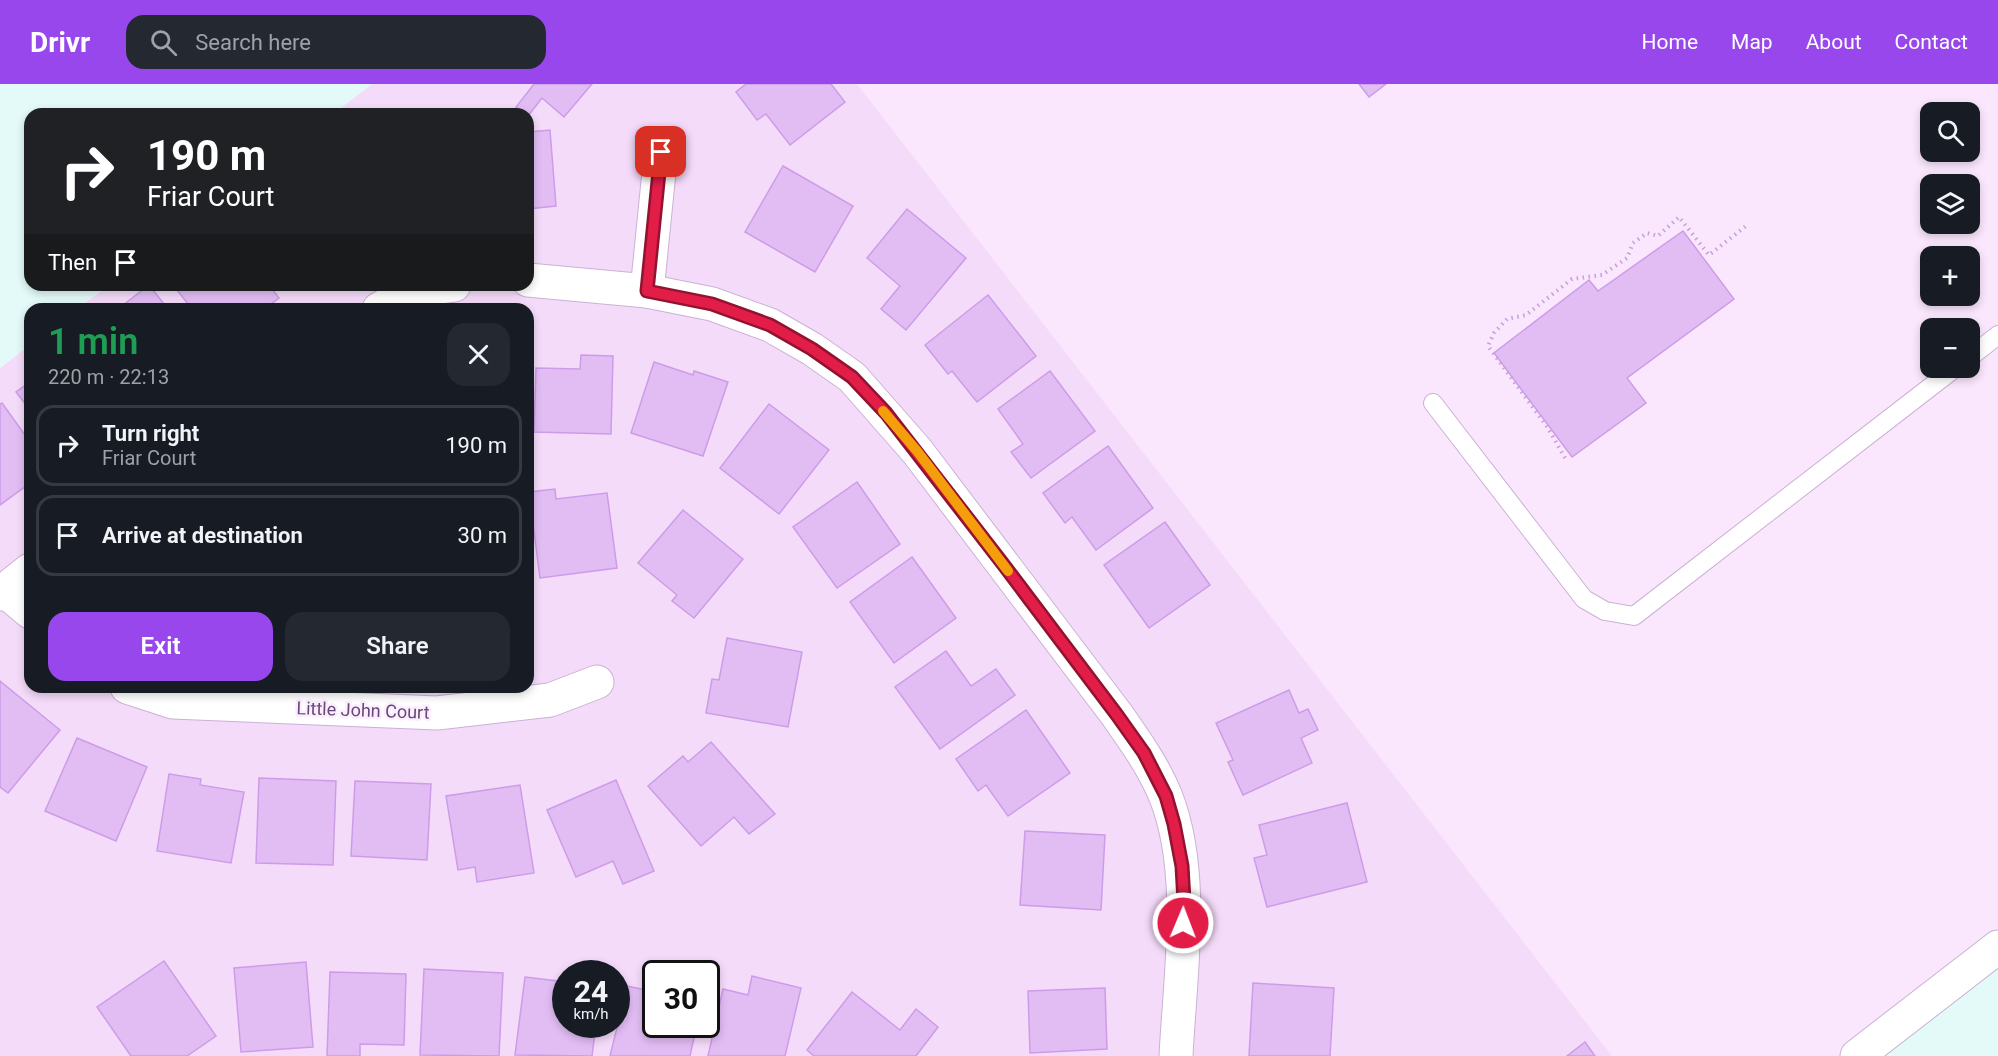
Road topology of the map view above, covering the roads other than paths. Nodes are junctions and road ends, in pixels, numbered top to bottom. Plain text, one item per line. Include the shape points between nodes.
1 (661, 152) dead end
2 (534, 281) edge
3 (422, 291) edge
4 (647, 291) junction
5 (390, 303) edge
6 (1998, 335) edge
7 (1980, 349) edge
8 (1942, 378) edge
9 (1433, 403) dead end
10 (24, 575) edge
11 (2, 592) edge
12 (24, 608) edge
13 (597, 682) dead end
14 (145, 693) edge
15 (1998, 947) edge
16 (1176, 1056) edge
17 (1857, 1056) edge

1 - 4 street
2 - 4 street
3 - 5 street
4 - 16 street via 712,304 770,325 852,377 917,451 1131,734 1166,796 1182,866 1184,901
6 - 7 lane
8 - 9 lane via 1634,616 1605,611 1584,599
10 - 11 street
11 - 12 street
13 - 14 street, Little John Court via 550,700 437,713 173,702
15 - 17 street

